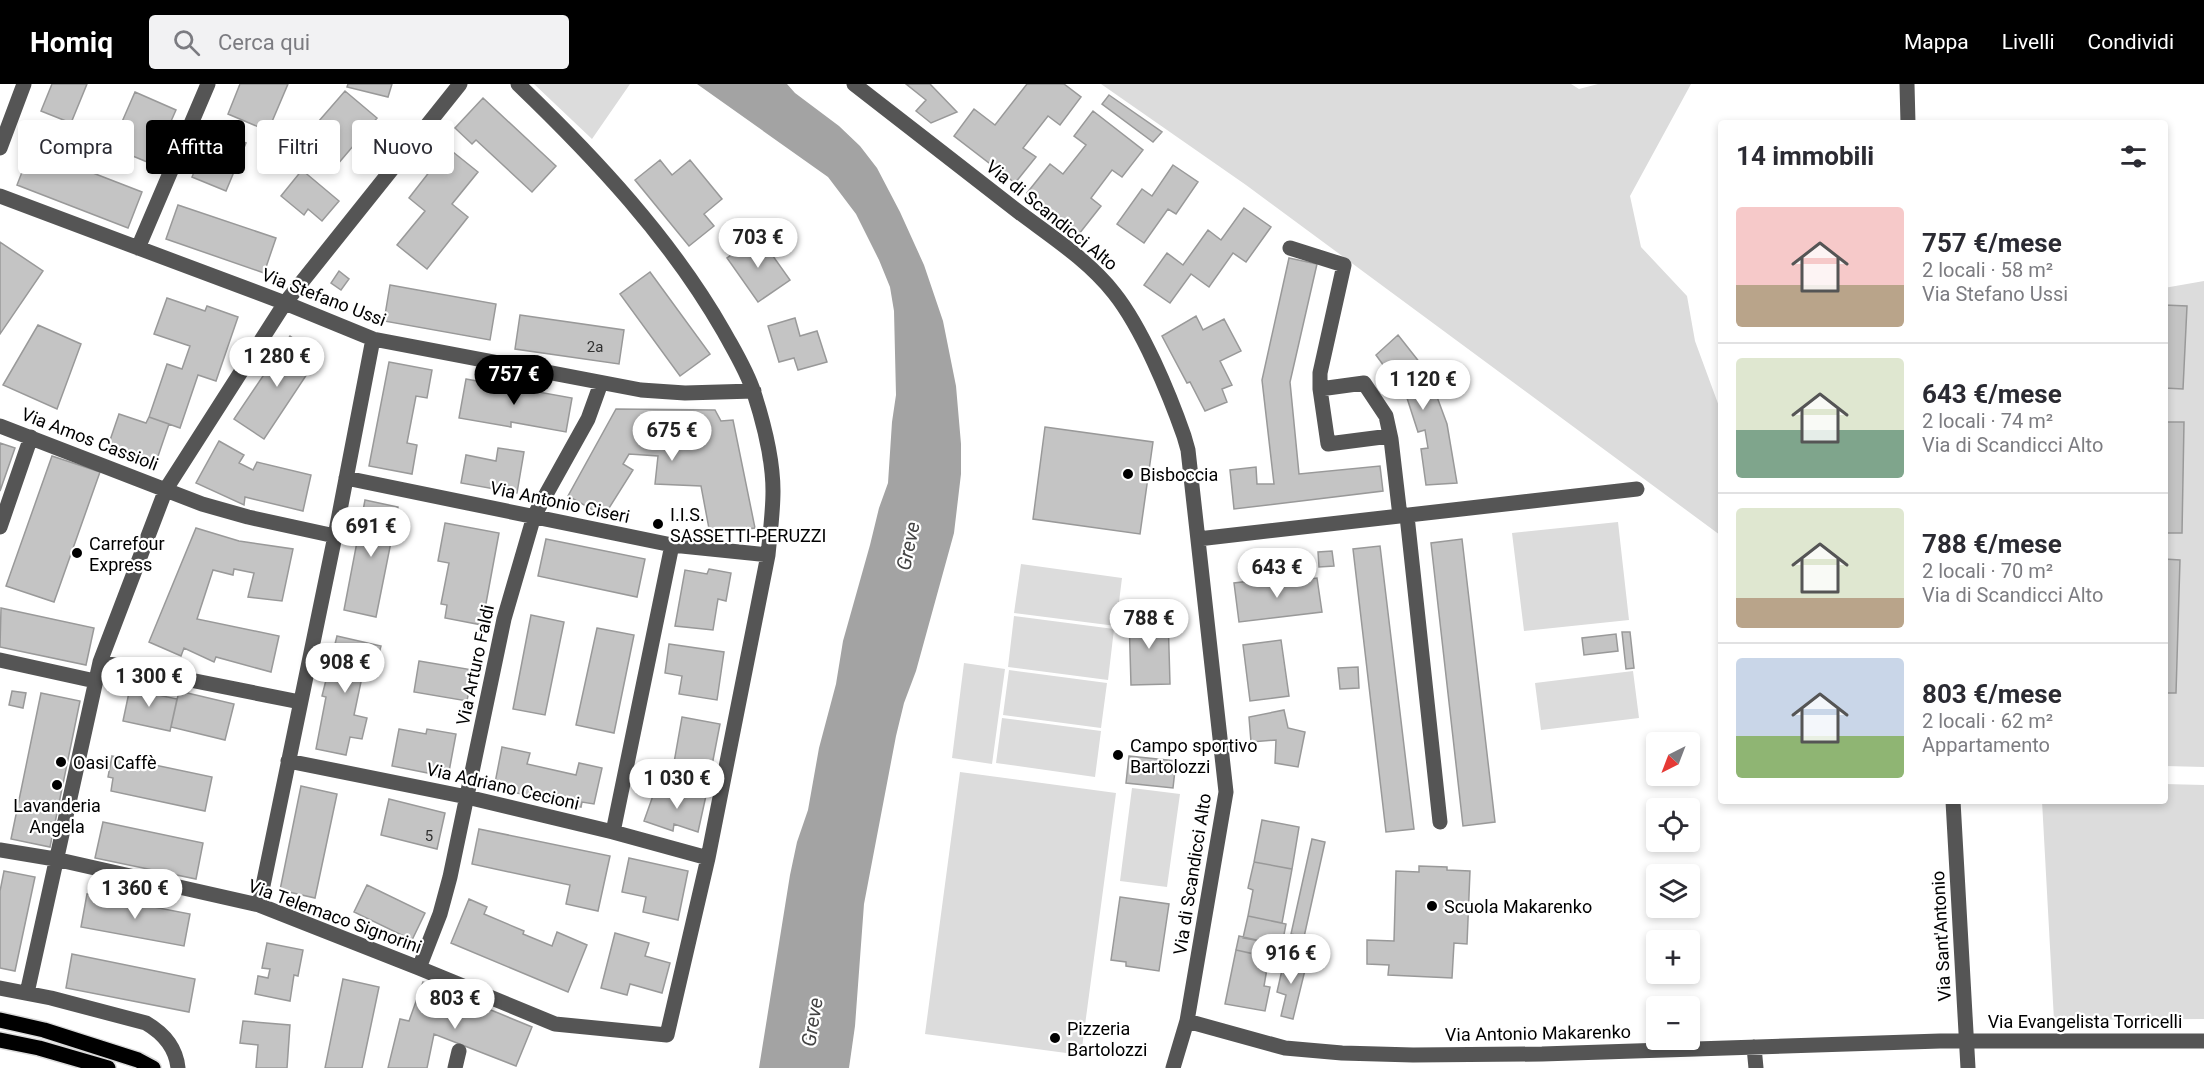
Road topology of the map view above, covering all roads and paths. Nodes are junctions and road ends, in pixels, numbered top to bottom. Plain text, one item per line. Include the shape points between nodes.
1 (24, 84) edge
2 (208, 84) edge
3 (460, 84) edge
4 (518, 84) edge
5 (854, 84) edge
6 (1907, 84) edge
7 (7, 107) edge
8 (1908, 120) edge
9 (0, 148) edge
10 (0, 196) edge
11 (138, 248) junction
12 (1290, 248) dead end
13 (285, 303) junction
14 (373, 339) junction
15 (601, 383) junction
16 (1320, 389) junction
17 (754, 392) junction
18 (0, 426) edge
19 (1390, 436) junction
20 (31, 437) junction
21 (346, 478) junction
22 (166, 489) junction
23 (1637, 489) dead end
24 (534, 516) junction
25 (1403, 516) junction
26 (0, 527) edge
27 (335, 536) junction
28 (1198, 539) junction
29 (672, 545) junction
30 (768, 555) junction
31 (0, 660) edge
32 (100, 662) junction
33 (95, 681) junction
34 (300, 702) junction
35 (288, 761) junction
36 (467, 797) junction
37 (1953, 804) edge
38 (1440, 822) dead end
39 (613, 832) junction
40 (0, 850) edge
41 (708, 858) junction
42 (55, 859) junction
43 (259, 905) junction
44 (419, 968) junction
45 (0, 988) edge
46 (27, 993) junction
47 (0, 1020) edge
48 (1187, 1021) junction
49 (0, 1040) edge
50 (1966, 1041) junction
51 (2204, 1041) edge
52 (1754, 1047) junction
53 (459, 1051) dead end
54 (1543, 1061) edge
55 (108, 1068) edge
56 (153, 1068) edge
57 (178, 1068) edge
58 (455, 1068) edge
59 (1173, 1068) edge
60 (1756, 1068) edge
61 (1968, 1068) edge

1 - 7 street
2 - 11 street
3 - 13 street
4 - 17 street via 657,234 707,303
5 - 28 street, Via di Scandicci Alto via 1053,238 1112,290 1143,343 1184,436
6 - 8 street
7 - 9 street
10 - 11 street, Via Stefano Ussi
11 - 13 street, Via Stefano Ussi
12 - 16 street via 1344,265 1320,373
13 - 14 street, Via Stefano Ussi
13 - 22 street
14 - 15 street, Via Stefano Ussi
14 - 21 street
15 - 17 street, Via Stefano Ussi via 685,393
15 - 24 street, Via Arturo Faldi via 588,419
16 - 19 street via 1364,383 1386,416
16 - 19 street via 1328,444
17 - 30 street via 773,490
18 - 20 street, Via Amos Cassioli
19 - 25 street
20 - 22 street, Via Amos Cassioli
20 - 26 street
21 - 24 street, Via Antonio Ciseri
21 - 27 street
22 - 27 street, Via Amos Cassioli via 248,518
22 - 32 street
23 - 25 street
24 - 29 street, Via Antonio Ciseri
24 - 36 street, Via Arturo Faldi via 504,619
25 - 28 street
25 - 38 street
27 - 34 street
28 - 48 street, Via di Scandicci Alto via 1226,792
29 - 30 street, Via Antonio Ciseri
29 - 39 street
30 - 41 street
31 - 33 street
32 - 33 street
32 - 34 street
33 - 42 street
34 - 35 street
35 - 36 street, Via Adriano Cecioni
35 - 43 street
36 - 39 street, Via Adriano Cecioni
36 - 44 street, Via Arturo Faldi via 440,914
37 - 50 street, Via Sant'Antonio
39 - 41 street, Via Adriano Cecioni
40 - 42 street, Via Telemaco Signorini
41 - 44 street, Via Telemaco Signorini via 667,1035 555,1024
42 - 43 street, Via Telemaco Signorini
42 - 46 street
43 - 44 street, Via Telemaco Signorini
45 - 46 street
46 - 57 street via 146,1023 170,1046
47 - 56 main road via 44,1030
48 - 54 street, Via Antonio Makarenko via 1274,1046 1312,1051
48 - 59 street, Via di Scandicci Alto
49 - 55 main road
50 - 51 street, Via Evangelista Torricelli
50 - 52 street, Via Antonio Makarenko
50 - 61 street, Via Sant'Antonio
52 - 54 street, Via Antonio Makarenko
52 - 60 street
53 - 58 street

